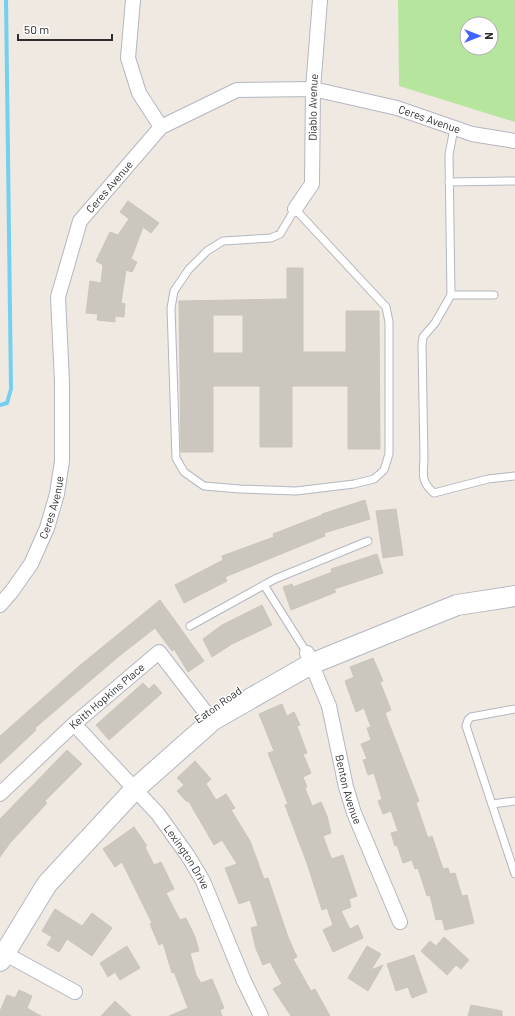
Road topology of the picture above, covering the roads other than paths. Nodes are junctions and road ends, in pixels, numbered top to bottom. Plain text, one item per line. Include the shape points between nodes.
1 (133, 0) edge
2 (320, 0) edge
3 (313, 89) junction
4 (161, 127) junction
5 (454, 128) junction
6 (515, 141) edge
7 (515, 181) edge
8 (449, 182) junction
9 (295, 209) junction
10 (451, 295) junction
11 (494, 295) dead end
12 (515, 476) edge
13 (368, 541) dead end
14 (515, 584) edge
15 (264, 585) junction
16 (515, 596) edge
17 (0, 605) edge
18 (190, 626) dead end
19 (309, 659) junction
20 (515, 709) edge
21 (206, 713) junction
22 (74, 724) junction
23 (130, 785) junction
24 (0, 794) edge
25 (515, 801) edge
26 (492, 804) junction
27 (515, 874) edge
28 (400, 922) dead end
29 (1, 951) edge
30 (75, 992) dead end
31 (261, 1016) edge

1 - 4 street via 128,58 139,93
2 - 3 street, Diablo Avenue
3 - 4 street, Ceres Avenue via 237,90
3 - 5 street, Ceres Avenue via 397,108
3 - 9 street, Diablo Avenue via 312,184
4 - 17 street, Ceres Avenue via 80,220 58,296 62,461 57,494 47,528 30,564
5 - 6 street, Ceres Avenue via 472,134
5 - 8 lane via 448,155
7 - 8 lane
8 - 10 lane
9 - 9 lane via 386,307 389,322 389,454 384,470 374,478 354,484 296,491 204,486 184,472 176,458 171,308 174,291 189,269 207,251 223,241 271,238 280,234
10 - 11 lane
10 - 12 lane via 435,323 423,337 422,344 423,474 426,486 434,493 488,479
13 - 15 lane
14 - 19 street, Eaton Road via 452,594
15 - 18 lane
15 - 19 lane
16 - 19 street via 457,605
19 - 21 street, Eaton Road via 235,692
19 - 23 street via 214,720
19 - 28 street, Benton Avenue via 329,706 354,813
20 - 26 lane via 471,717 466,726
21 - 22 street, Keith Hopkins Place via 159,652
21 - 23 street, Eaton Road via 152,757
22 - 23 street, Lexington Drive
22 - 24 street, Keith Hopkins Place
23 - 29 street, Eaton Road via 59,852 36,883
23 - 31 street, Lexington Drive via 173,833 203,881
25 - 26 lane
26 - 27 lane
29 - 30 street

